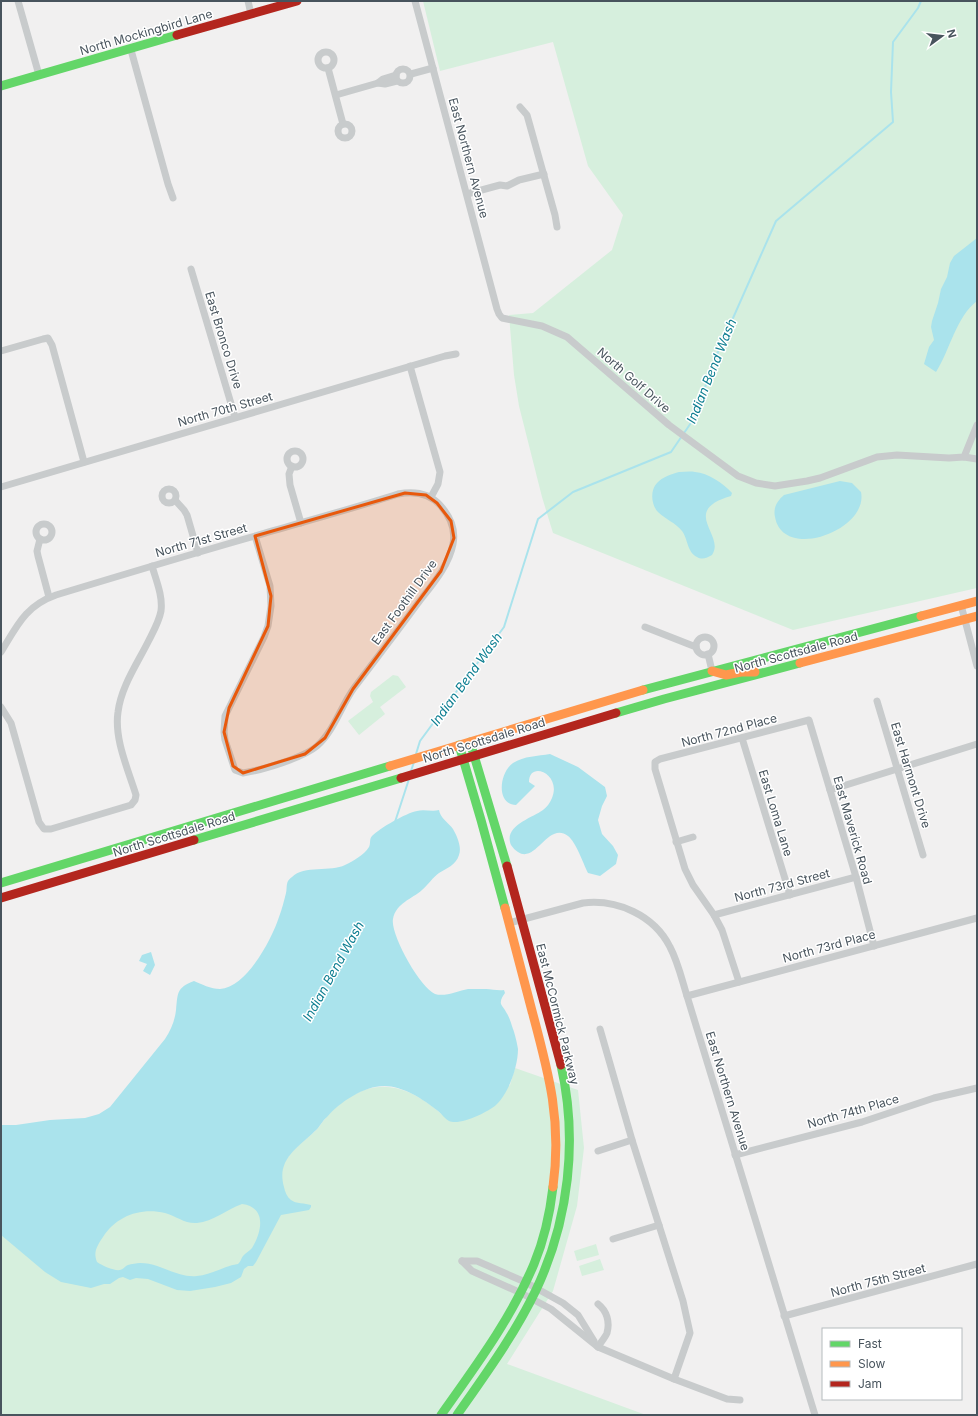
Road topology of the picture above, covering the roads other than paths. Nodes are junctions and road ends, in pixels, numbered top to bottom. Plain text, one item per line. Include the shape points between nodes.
1 (18, 1) edge
2 (248, 1) edge
3 (297, 1) edge
4 (415, 1) edge
5 (251, 14) junction
6 (131, 50) junction
7 (328, 68) dead end
8 (433, 68) junction
9 (410, 74) junction
10 (39, 75) junction
11 (396, 78) junction
12 (1, 86) edge
13 (336, 95) junction
14 (520, 107) dead end
15 (343, 124) dead end
16 (544, 174) junction
17 (467, 194) junction
18 (173, 198) dead end
19 (557, 226) dead end
20 (191, 269) dead end
21 (505, 318) joint
22 (1, 351) edge
23 (456, 354) dead end
24 (410, 366) junction
25 (235, 417) junction
26 (977, 425) edge
27 (964, 457) junction
28 (977, 459) edge
29 (84, 462) junction
30 (292, 466) dead end
31 (1, 487) edge
32 (431, 497) junction
33 (175, 500) dead end
34 (301, 523) junction
35 (255, 536) junction
36 (40, 539) dead end
37 (198, 553) junction
38 (152, 566) junction
39 (50, 597) junction
40 (977, 601) edge
41 (961, 606) junction
42 (977, 616) edge
43 (964, 620) junction
44 (645, 627) dead end
45 (696, 647) junction
46 (1, 652) edge
47 (708, 654) junction
48 (977, 666) edge
49 (712, 671) junction
50 (770, 671) junction
51 (664, 699) junction
52 (877, 701) dead end
53 (1, 707) edge
54 (809, 720) joint
55 (742, 738) junction
56 (470, 742) junction
57 (977, 744) edge
58 (457, 746) junction
59 (474, 756) junction
60 (463, 759) junction
61 (898, 769) junction
62 (830, 790) junction
63 (693, 837) dead end
64 (676, 842) junction
65 (923, 855) dead end
66 (856, 877) junction
67 (1, 883) edge
68 (790, 895) junction
69 (1, 898) edge
70 (714, 915) junction
71 (977, 918) edge
72 (522, 919) junction
73 (509, 923) junction
74 (874, 946) junction
75 (739, 982) junction
76 (687, 996) junction
77 (600, 1029) dead end
78 (977, 1088) edge
79 (557, 1140) junction
80 (632, 1140) junction
81 (569, 1142) junction
82 (598, 1150) dead end
83 (736, 1155) junction
84 (659, 1225) junction
85 (613, 1239) dead end
86 (977, 1264) edge
87 (525, 1282) junction
88 (537, 1288) junction
89 (521, 1293) junction
90 (532, 1299) junction
91 (598, 1304) dead end
92 (784, 1316) junction
93 (598, 1347) junction
94 (674, 1379) junction
95 (740, 1400) dead end
96 (441, 1415) edge
97 (457, 1415) edge
98 (815, 1415) edge

1 - 10 street
2 - 5 street
3 - 5 main road, North Mockingbird Lane
4 - 8 street, East Northern Avenue
5 - 6 main road, North Mockingbird Lane
6 - 10 main road, North Mockingbird Lane
6 - 18 street
7 - 13 street
8 - 9 street
8 - 17 street, East Northern Avenue
9 - 11 street via 407,83 402,83
9 - 11 street via 403,68 398,70
10 - 12 main road, North Mockingbird Lane
11 - 13 street via 384,84 378,83
13 - 15 street
14 - 16 street via 527,115
16 - 17 street via 505,181 500,186
16 - 19 street
17 - 21 street, East Northern Avenue via 497,309
20 - 25 street, East Bronco Drive
21 - 27 street, North Golf Drive via 542,326 567,337 669,425 738,476 756,483 775,486 807,481 877,457
22 - 29 street via 48,338
23 - 24 street, North 70th Street
24 - 25 street, North 70th Street
24 - 32 street via 439,463 438,484
25 - 29 street, North 70th Street
26 - 27 street
27 - 28 street, North Golf Drive
29 - 31 street, North 70th Street
30 - 34 street via 289,479
32 - 34 street, North 71st Street via 404,493
32 - 35 street, East Foothill Drive via 444,510 453,528 453,544 447,560 430,587 353,689 325,738 313,749 298,757 248,772 239,772 233,766 225,740 225,716 264,637 271,606 270,586
33 - 37 street via 184,510
34 - 35 street, North 71st Street
35 - 37 street, North 71st Street
36 - 39 street via 37,551
37 - 38 street, North 71st Street
38 - 39 street, North 71st Street
38 - 53 street via 161,610 154,630 125,687 117,721 136,794 131,805 44,829 11,723
39 - 46 street, North 71st Street via 25,614
40 - 41 main road, North Scottsdale Road
41 - 43 street
41 - 49 main road, North Scottsdale Road
42 - 43 main road, North Scottsdale Road
43 - 48 street
43 - 50 main road, North Scottsdale Road
44 - 45 street
45 - 47 street via 700,654
45 - 47 street via 700,639 710,640 713,647
47 - 49 street
49 - 50 main road via 726,675
49 - 51 main road via 704,681 671,691
49 - 56 main road, North Scottsdale Road
50 - 51 main road, North Scottsdale Road
51 - 59 main road, North Scottsdale Road
52 - 61 street, East Harmont Drive
54 - 55 street, North 72nd Place
54 - 62 street, East Maverick Road
55 - 64 street, North 72nd Place via 655,762
55 - 68 street, East Loma Lane
56 - 58 main road, North Scottsdale Road
56 - 59 main road, East McCormick Parkway
57 - 61 street
58 - 60 main road, East McCormick Parkway
58 - 67 main road, North Scottsdale Road
59 - 60 main road, North Scottsdale Road
59 - 72 main road, East McCormick Parkway
60 - 69 main road, North Scottsdale Road
60 - 73 main road, East McCormick Parkway
61 - 62 street
61 - 65 street, East Harmont Drive
62 - 66 street, East Maverick Road
63 - 64 street
64 - 70 street via 689,877
66 - 68 street, North 73rd Street
66 - 74 street, East Maverick Road
68 - 70 street, North 73rd Street
70 - 75 street via 722,930
71 - 74 street, North 73rd Place
72 - 73 street, East Northern Avenue
72 - 76 street, East Northern Avenue via 594,902 628,909 649,921 665,939 675,959
72 - 81 main road, East McCormick Parkway via 566,1088
73 - 79 main road, East McCormick Parkway via 553,1091
74 - 75 street, North 73rd Place
75 - 76 street, North 73rd Place
76 - 83 street, East Northern Avenue
77 - 80 street
78 - 83 street, North 74th Place
79 - 81 main road
79 - 87 main road, East McCormick Parkway via 550,1207 542,1240
80 - 82 street
80 - 84 street
81 - 88 main road, East McCormick Parkway via 563,1211 555,1243
83 - 92 street, East Northern Avenue
84 - 85 street
84 - 94 street via 684,1301 690,1333
86 - 92 street, North 75th Street
87 - 88 street
87 - 89 main road, East McCormick Parkway
87 - 89 street via 477,1261 462,1261 472,1271
88 - 90 main road, East McCormick Parkway
88 - 93 street via 578,1315
89 - 90 street
89 - 96 main road, East McCormick Parkway via 503,1325
90 - 93 street via 551,1309
90 - 97 main road, East McCormick Parkway via 517,1326
91 - 93 street via 605,1309 608,1321 606,1334
92 - 98 street, East Northern Avenue
93 - 94 street
94 - 95 street via 727,1399

